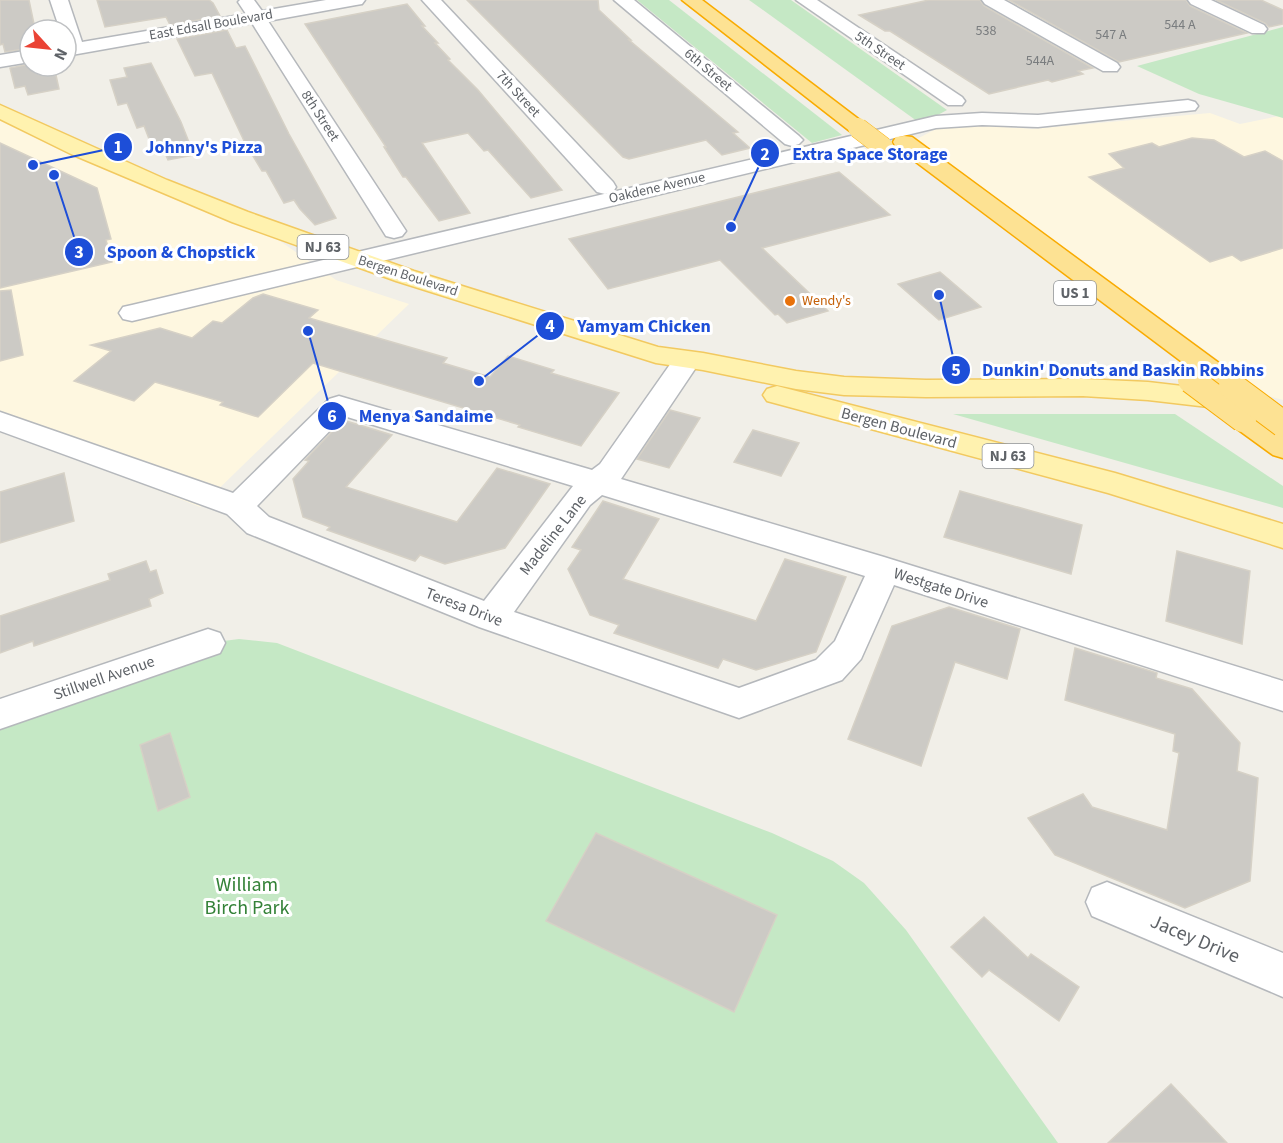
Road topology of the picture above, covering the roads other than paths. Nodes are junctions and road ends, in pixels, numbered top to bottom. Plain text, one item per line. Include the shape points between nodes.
1 (59, 0) edge
2 (356, 0) edge
3 (431, 0) edge
4 (623, 0) edge
5 (691, 0) edge
6 (714, 0) edge
7 (805, 0) edge
8 (991, 0) edge
9 (1197, 0) edge
10 (251, 9) edge
11 (63, 18) edge
12 (1258, 29) dead end
13 (78, 47) edge
14 (18, 58) edge
15 (0, 61) edge
16 (1110, 67) dead end
17 (955, 101) dead end
18 (1188, 106) dead end
19 (0, 111) edge
20 (889, 137) junction
21 (792, 140) dead end
22 (605, 187) dead end
23 (394, 231) dead end
24 (360, 260) junction
25 (132, 313) dead end
26 (668, 362) junction
27 (1283, 408) edge
28 (0, 421) edge
29 (1283, 424) edge
30 (1283, 448) edge
31 (598, 481) junction
32 (238, 506) junction
33 (1283, 536) edge
34 (884, 570) junction
35 (490, 618) junction
36 (208, 643) dead end
37 (1283, 696) edge
38 (0, 714) edge
39 (1107, 902) dead end
40 (1283, 975) edge

1 - 11 street
2 - 10 street, East Edsall Boulevard
3 - 22 street, 7th Street
4 - 21 street, 6th Street
5 - 20 highway, US 1, bridge via 858,128
6 - 20 highway, US 1
7 - 17 street, 5th Street
8 - 16 street
9 - 12 street
10 - 13 street, East Edsall Boulevard
10 - 23 street, 8th Street
14 - 15 street
18 - 24 street, Oakdene Avenue via 1038,121 936,122
19 - 24 main road, Bergen Boulevard / NJ 63 via 156,183
20 - 29 highway, US 1, bridge
20 - 30 highway, US 1, bridge via 1191,380
24 - 25 street, Oakdene Avenue
24 - 26 main road, Bergen Boulevard / NJ 63
26 - 27 main road, Bergen Boulevard / NJ 63 via 685,357 827,385 1098,388
26 - 31 street, Madeline Lane via 611,471
26 - 33 main road, Bergen Boulevard / NJ 63 via 1126,488
28 - 32 street, Teresa Drive
31 - 32 street, Westgate Drive via 339,405
31 - 34 street, Westgate Drive
31 - 35 street, Madeline Lane via 579,497
32 - 35 street, Teresa Drive via 258,525
34 - 35 street, Teresa Drive via 849,649 829,670 739,703
34 - 37 street, Westgate Drive
36 - 38 street, Stillwell Avenue
39 - 40 street, Jacey Drive

